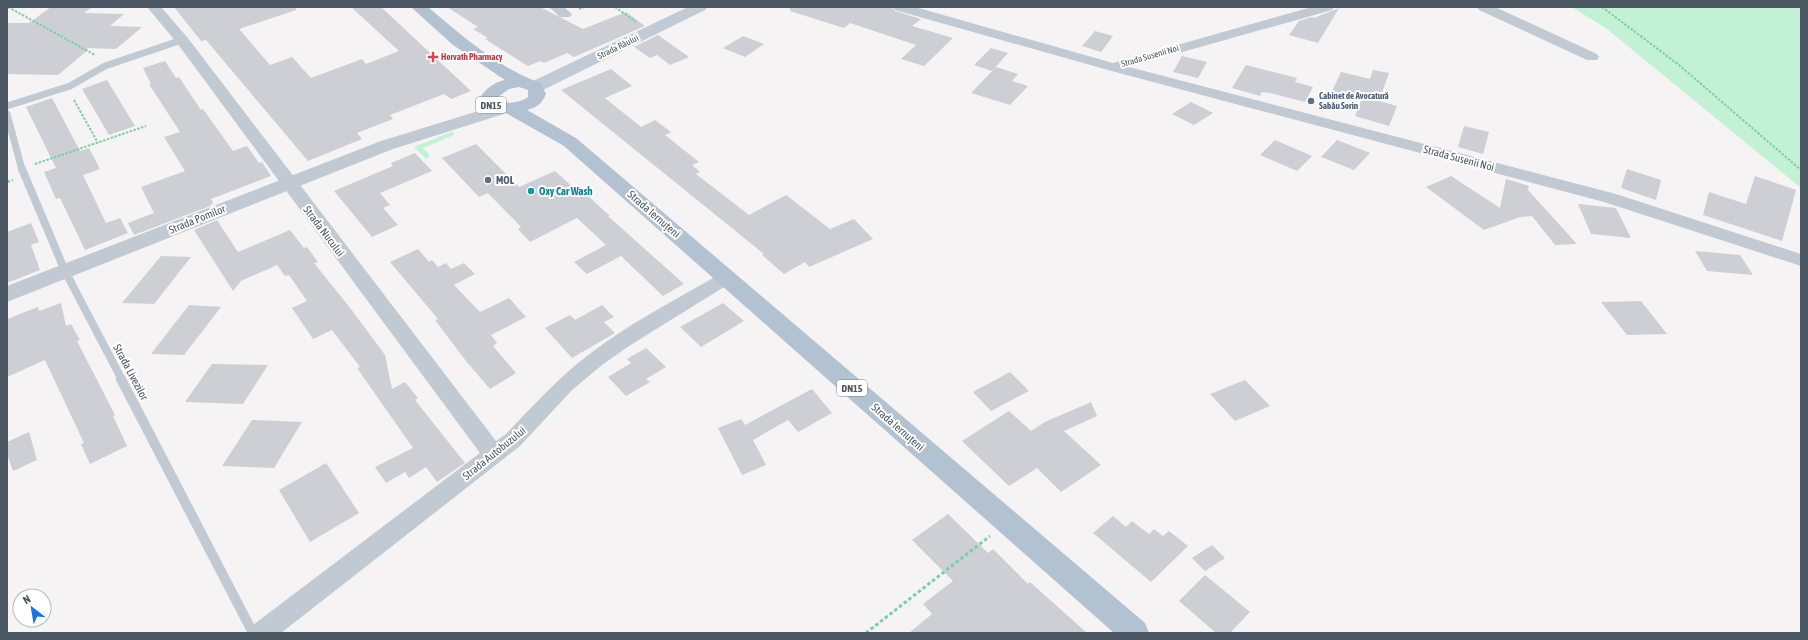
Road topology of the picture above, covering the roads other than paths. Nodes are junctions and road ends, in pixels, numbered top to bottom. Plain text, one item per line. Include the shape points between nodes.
1 (154, 7) edge
2 (419, 7) edge
3 (700, 7) edge
4 (900, 7) edge
5 (1327, 7) edge
6 (1484, 7) edge
7 (182, 40) junction
8 (459, 42) junction
9 (1592, 57) dead end
10 (1113, 67) junction
11 (531, 88) junction
12 (499, 102) junction
13 (7, 106) edge
14 (7, 114) edge
15 (570, 142) junction
16 (288, 183) junction
17 (1801, 260) edge
18 (65, 271) junction
19 (726, 278) junction
20 (7, 294) edge
21 (494, 455) junction
22 (253, 633) edge
23 (262, 633) edge
24 (1135, 633) edge

1 - 7 street, Strada Nucului
2 - 8 main road, Strada Iernuțeni / DN15
3 - 11 main road, Strada Râului
4 - 10 street, Strada Susenii Noi
5 - 10 street, Strada Susenii Noi
6 - 9 street
7 - 13 lane via 105,66 67,87
7 - 16 street, Strada Nucului
8 - 11 main road, Strada Iernuțeni / DN15
8 - 12 main road, Strada Iernuțeni / DN15
10 - 17 street, Strada Susenii Noi via 1610,198
11 - 12 main road, DN15 via 504,85
11 - 12 main road, DN15 via 528,104
11 - 15 main road, Strada Iernuțeni / DN15
12 - 15 main road, Strada Iernuțeni / DN15
12 - 16 street, Strada Pomilor
14 - 18 lane, Strada Livezilor via 24,168 24,176
15 - 19 main road, Strada Iernuțeni / DN15
16 - 18 street, Strada Pomilor
16 - 21 street, Strada Nucului
18 - 20 street, Strada Pomilor
18 - 22 lane, Strada Livezilor
19 - 21 street, Strada Autobuzului via 595,360 565,385 513,440
19 - 24 main road, Strada Iernuțeni / DN15
21 - 23 street, Strada Autobuzului

